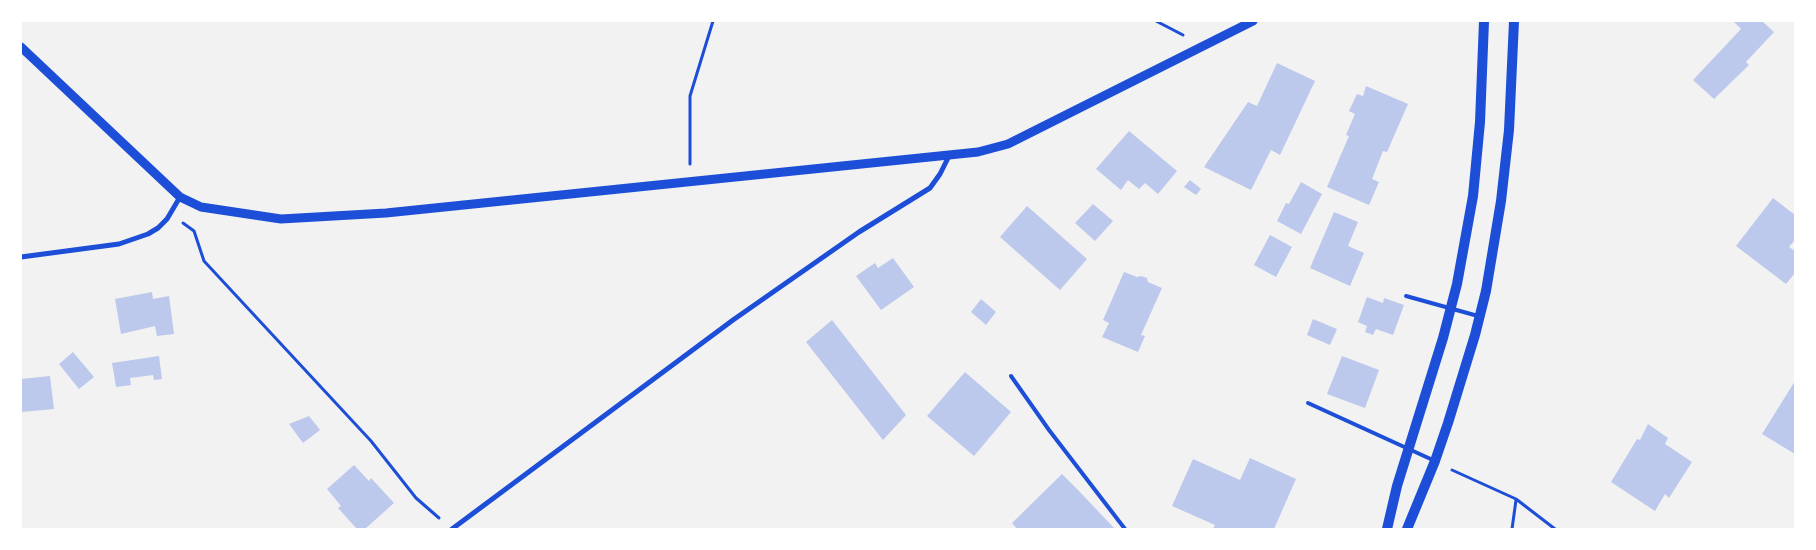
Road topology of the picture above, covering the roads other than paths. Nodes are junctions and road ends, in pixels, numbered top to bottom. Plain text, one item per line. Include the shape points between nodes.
1 (1253, 21) edge
2 (1484, 21) edge
3 (1514, 21) edge
4 (21, 47) edge
5 (949, 156) junction
6 (180, 197) junction
7 (21, 257) edge
8 (1406, 296) dead end
9 (1451, 308) junction
10 (1480, 317) junction
11 (1011, 376) dead end
12 (1308, 403) dead end
13 (1409, 450) junction
14 (1435, 461) junction
15 (452, 529) edge
16 (1125, 529) edge
17 (1387, 529) edge
18 (1407, 529) edge

1 - 5 street via 1008,144
2 - 9 main road via 1473,196
3 - 10 main road via 1509,130 1501,201
4 - 6 street
5 - 6 street via 386,213 281,219 201,207
5 - 15 street via 930,188 859,232 733,320
6 - 7 street via 158,228 148,234 119,244
8 - 9 lane
9 - 10 lane
9 - 13 main road
10 - 14 main road
11 - 16 lane
12 - 13 lane
13 - 14 lane
13 - 17 main road
14 - 18 main road

